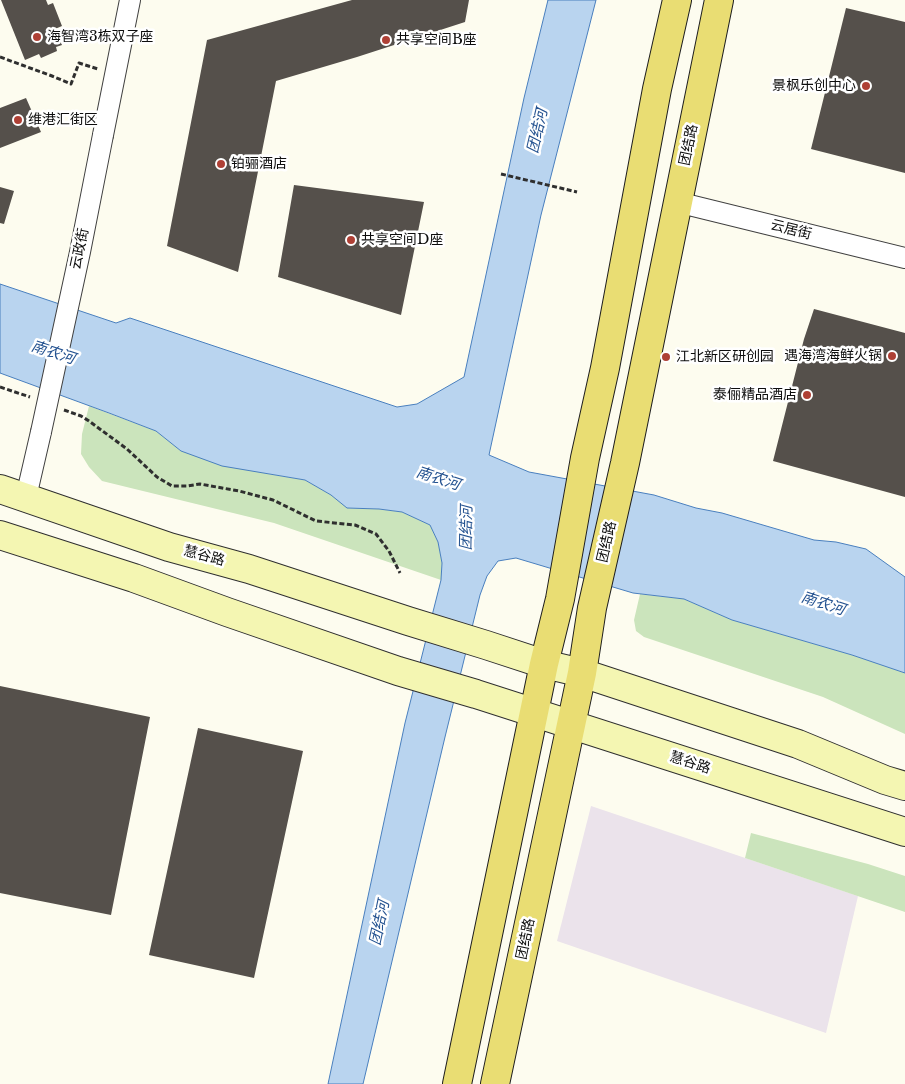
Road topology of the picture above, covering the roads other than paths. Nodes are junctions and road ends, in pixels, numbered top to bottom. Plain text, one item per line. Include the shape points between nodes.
1 (130, 0) edge
2 (677, 0) edge
3 (719, 0) edge
4 (677, 202) junction
5 (905, 258) edge
6 (0, 489) edge
7 (26, 497) junction
8 (0, 535) edge
9 (544, 664) junction
10 (582, 673) junction
11 (534, 713) junction
12 (571, 725) junction
13 (905, 786) edge
14 (905, 832) edge
15 (457, 1084) edge
16 (495, 1084) edge

1 - 7 street, 云政街, bridge via 80,252
2 - 9 main road via 657,89 560,599
3 - 4 main road, 团结路
4 - 5 street, 云居街
4 - 10 main road, 团结路 via 592,608
6 - 7 main road, 慧谷路
7 - 9 main road, 慧谷路 via 169,547 250,569
8 - 11 main road, 慧谷路
9 - 10 main road
9 - 11 main road
10 - 12 main road, 团结路
10 - 13 main road via 798,744
11 - 12 main road, 慧谷路
11 - 15 main road
12 - 14 main road, 慧谷路
12 - 16 main road, 团结路

